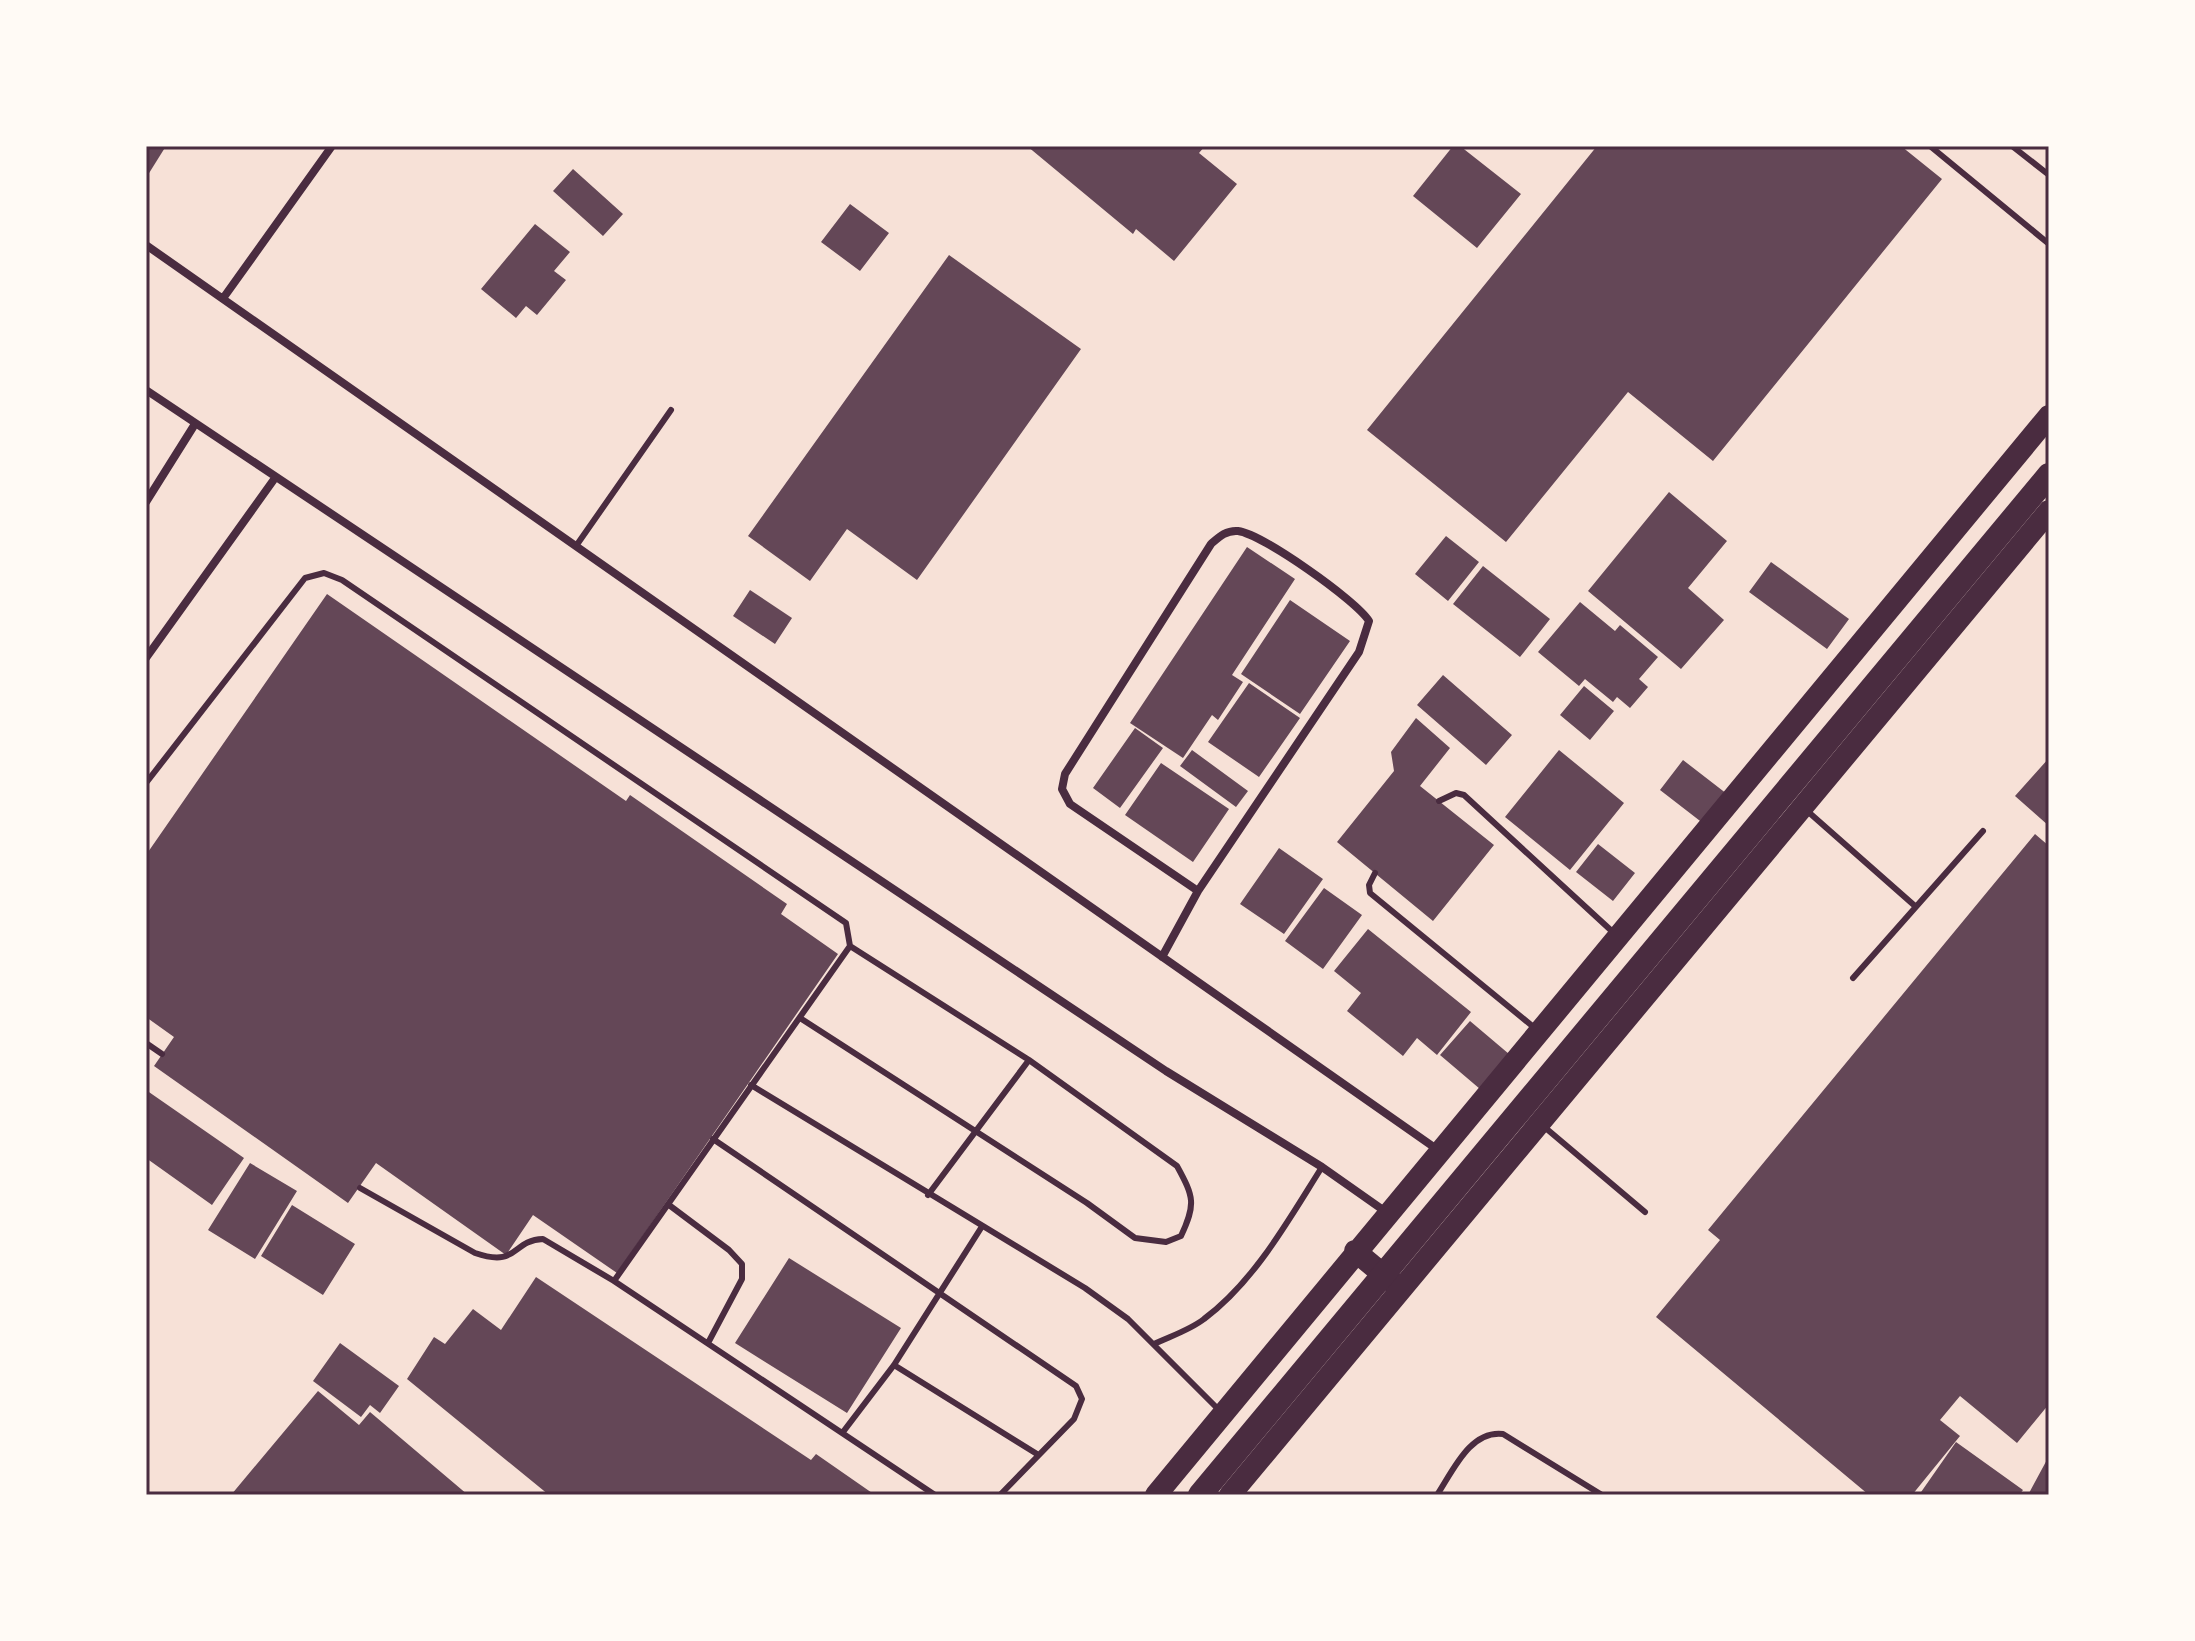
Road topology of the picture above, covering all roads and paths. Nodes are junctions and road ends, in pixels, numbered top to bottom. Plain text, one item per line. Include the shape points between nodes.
1 (332, 146) edge
2 (1930, 146) edge
3 (2012, 146) edge
4 (2049, 175) edge
5 (2049, 244) edge
6 (146, 245) edge
7 (224, 297) junction
8 (146, 390) edge
9 (671, 410) dead end
10 (2049, 416) edge
11 (195, 424) junction
12 (2049, 475) edge
13 (275, 478) junction
14 (146, 502) edge
15 (2049, 511) edge
16 (576, 546) junction
17 (146, 658) edge
18 (146, 783) edge
19 (1439, 801) dead end
20 (1802, 807) junction
21 (1983, 831) dead end
22 (1375, 873) dead end
23 (1198, 891) junction
24 (1915, 906) junction
25 (1616, 936) junction
26 (850, 946) junction
27 (1162, 957) junction
28 (1853, 978) dead end
29 (800, 1018) junction
30 (1539, 1031) junction
31 (146, 1043) edge
32 (162, 1054) dead end
33 (1029, 1060) junction
34 (751, 1085) junction
35 (1539, 1123) junction
36 (977, 1131) junction
37 (713, 1139) junction
38 (1439, 1151) junction
39 (1322, 1167) junction
40 (360, 1188) dead end
41 (928, 1195) junction
42 (669, 1205) junction
43 (1387, 1212) junction
44 (1645, 1212) dead end
45 (981, 1228) junction
46 (1355, 1251) junction
47 (614, 1281) junction
48 (1401, 1289) junction
49 (942, 1292) junction
50 (708, 1343) junction
51 (1154, 1344) junction
52 (894, 1365) junction
53 (1223, 1413) junction
54 (843, 1432) junction
55 (1037, 1454) junction
56 (935, 1495) edge
57 (1000, 1495) edge
58 (1156, 1495) edge
59 (1200, 1495) edge
60 (1230, 1495) edge
61 (1437, 1495) edge
62 (1602, 1495) edge

1 - 7 street
2 - 5 lane
3 - 4 lane
6 - 7 street
7 - 16 street
8 - 11 street
9 - 16 lane
10 - 25 highway
11 - 13 street
11 - 14 street
12 - 59 highway
13 - 17 street
13 - 39 street via 1166,1071
15 - 20 highway
16 - 27 street
18 - 26 lane via 305,578 324,573 342,580 837,914 846,923
19 - 25 lane via 1464,795
20 - 24 lane
20 - 35 highway
21 - 24 lane
22 - 30 lane via 1370,893
23 - 23 street via 1359,652 1369,621 1317,576 1252,535 1235,531 1211,544 1065,774 1062,789 1070,804
23 - 27 street
24 - 28 lane
25 - 30 highway
26 - 29 lane
26 - 33 lane
27 - 38 street
29 - 34 lane
29 - 36 lane
30 - 38 highway
31 - 32 lane
33 - 36 lane
33 - 36 lane via 1177,1166 1191,1190 1193,1211 1181,1236 1166,1242 1135,1238
34 - 37 lane
34 - 41 lane
35 - 44 lane
35 - 48 highway
36 - 41 lane
37 - 42 lane
37 - 49 lane
38 - 43 highway
39 - 43 street
39 - 51 lane via 1274,1241 1224,1303 1201,1322
40 - 47 lane via 475,1253 496,1260 532,1239 543,1239
41 - 45 lane
42 - 47 lane
42 - 50 lane via 742,1264 742,1279
43 - 46 highway
45 - 49 lane
45 - 51 lane via 1085,1288
46 - 48 highway
46 - 53 highway
47 - 50 lane
48 - 60 highway
49 - 52 lane
49 - 55 lane via 1076,1386 1082,1399 1074,1419
50 - 54 lane
51 - 53 lane
52 - 54 lane
52 - 55 lane
53 - 58 highway
54 - 56 lane
55 - 57 lane
61 - 62 lane via 1475,1441 1491,1433 1503,1434

